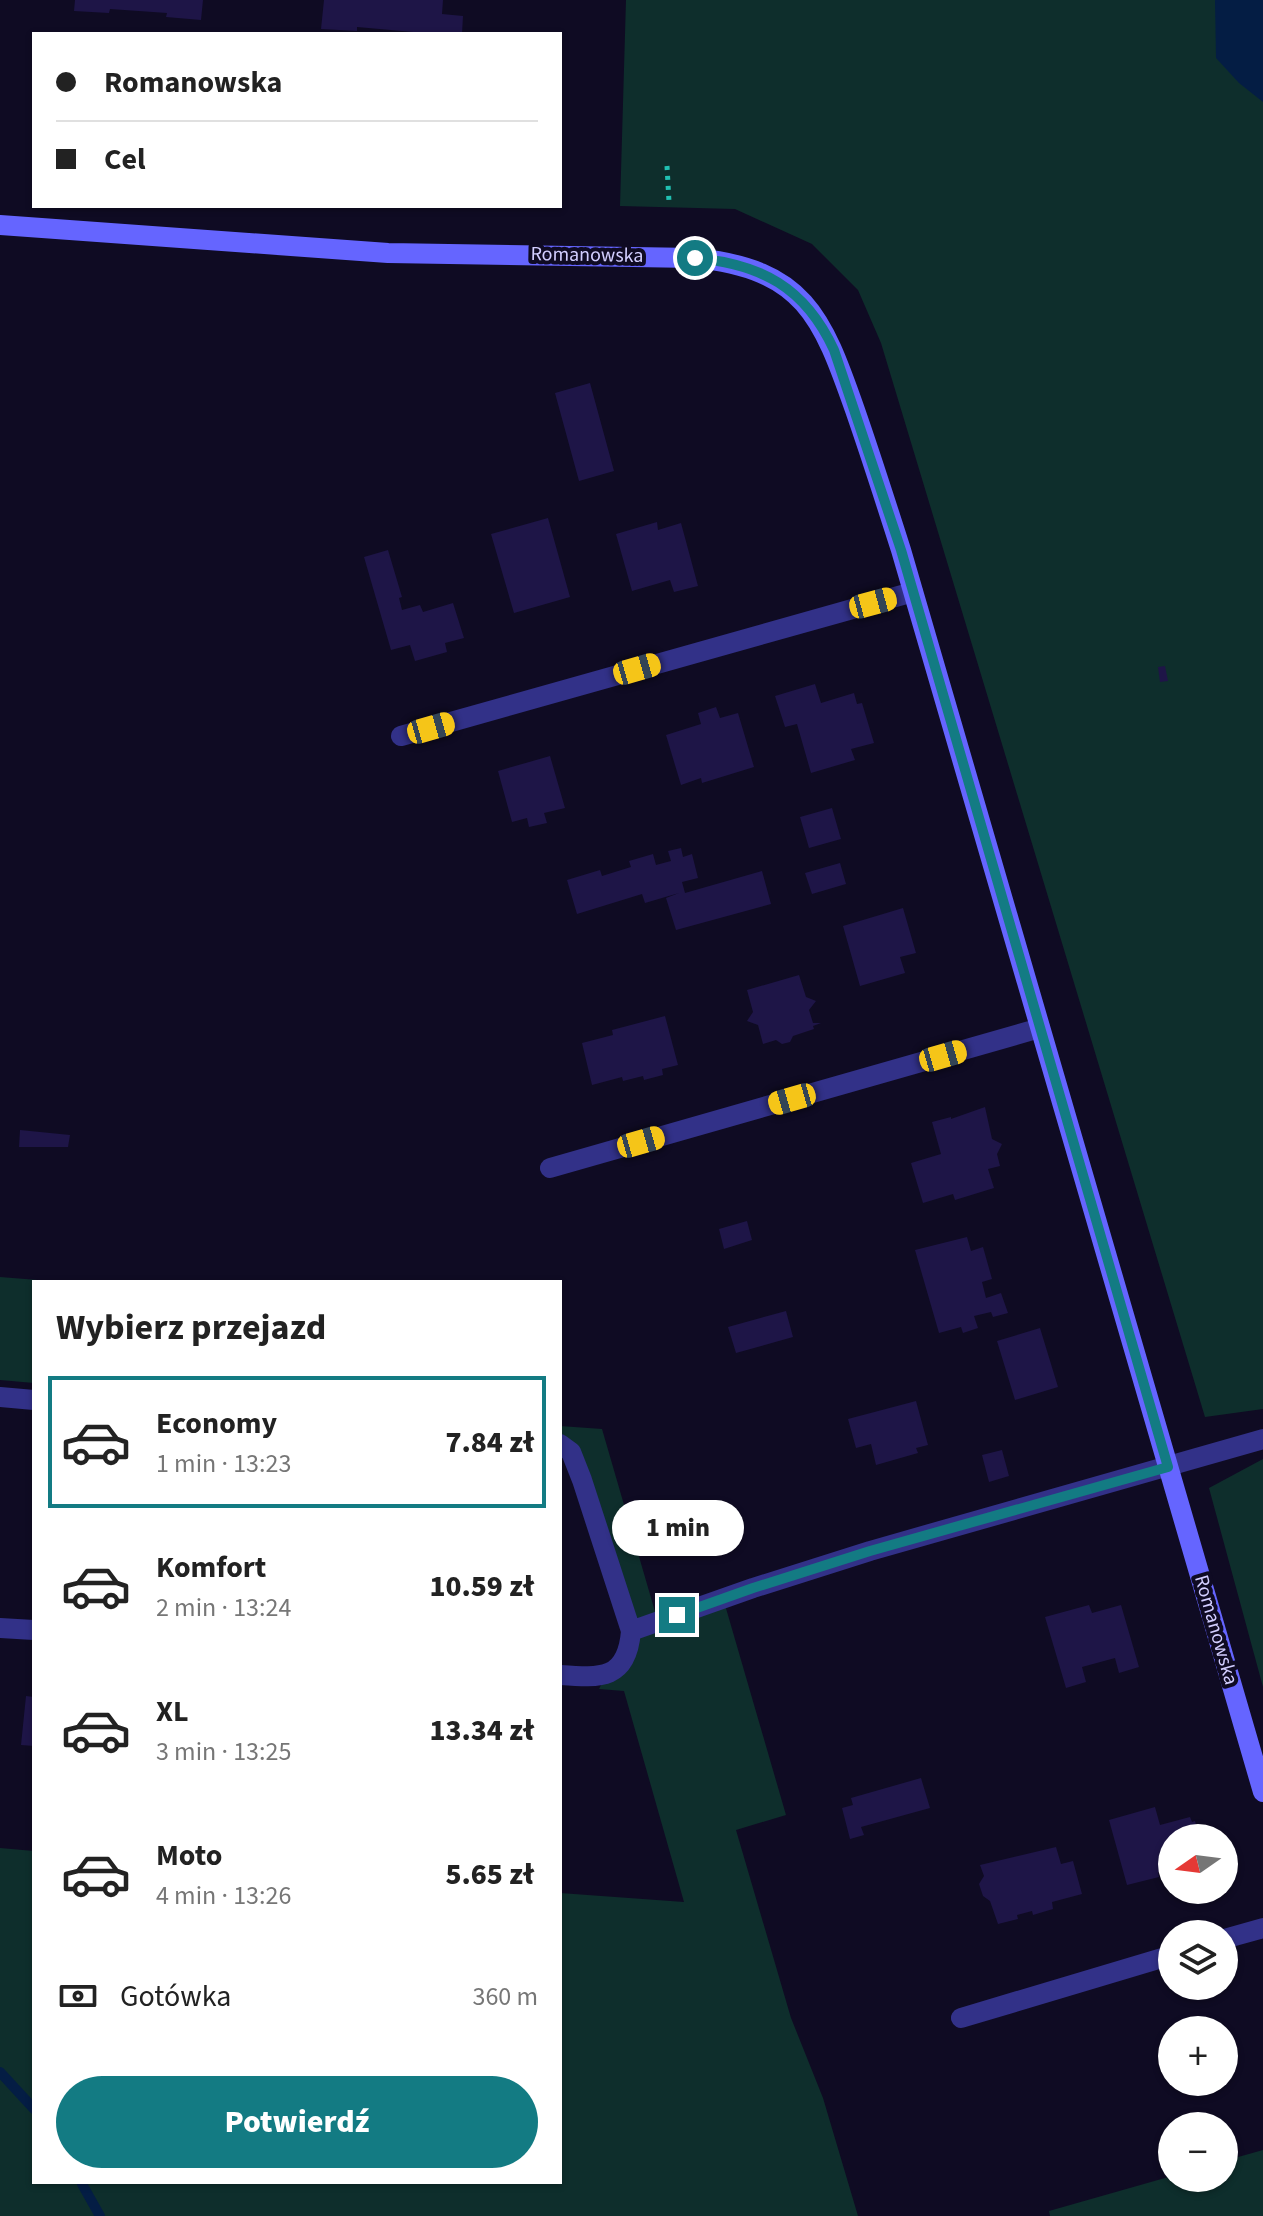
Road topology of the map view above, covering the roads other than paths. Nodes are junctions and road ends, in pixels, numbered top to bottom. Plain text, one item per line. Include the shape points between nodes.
1 (0, 225) edge
2 (913, 592) junction
3 (401, 736) dead end
4 (1040, 1028) junction
5 (550, 1168) dead end
6 (0, 1397) edge
7 (32, 1400) edge
8 (1263, 1439) edge
9 (566, 1448) edge
10 (1168, 1467) junction
11 (0, 1628) edge
12 (32, 1630) edge
13 (631, 1631) junction
14 (562, 1675) edge
15 (1263, 1792) edge
16 (1263, 1928) edge
17 (1238, 1935) edge
18 (1158, 1959) edge
19 (961, 2018) dead end

1 - 2 street, Romanowska via 375,252 695,258 752,269 796,296 829,341
2 - 3 street
2 - 4 street, Romanowska
4 - 5 street
4 - 10 street, Romanowska
6 - 7 street
8 - 10 street
9 - 13 street
10 - 13 street via 870,1551
10 - 15 street, Romanowska
11 - 12 street
13 - 14 street via 622,1664 605,1677
16 - 17 street
18 - 19 street

